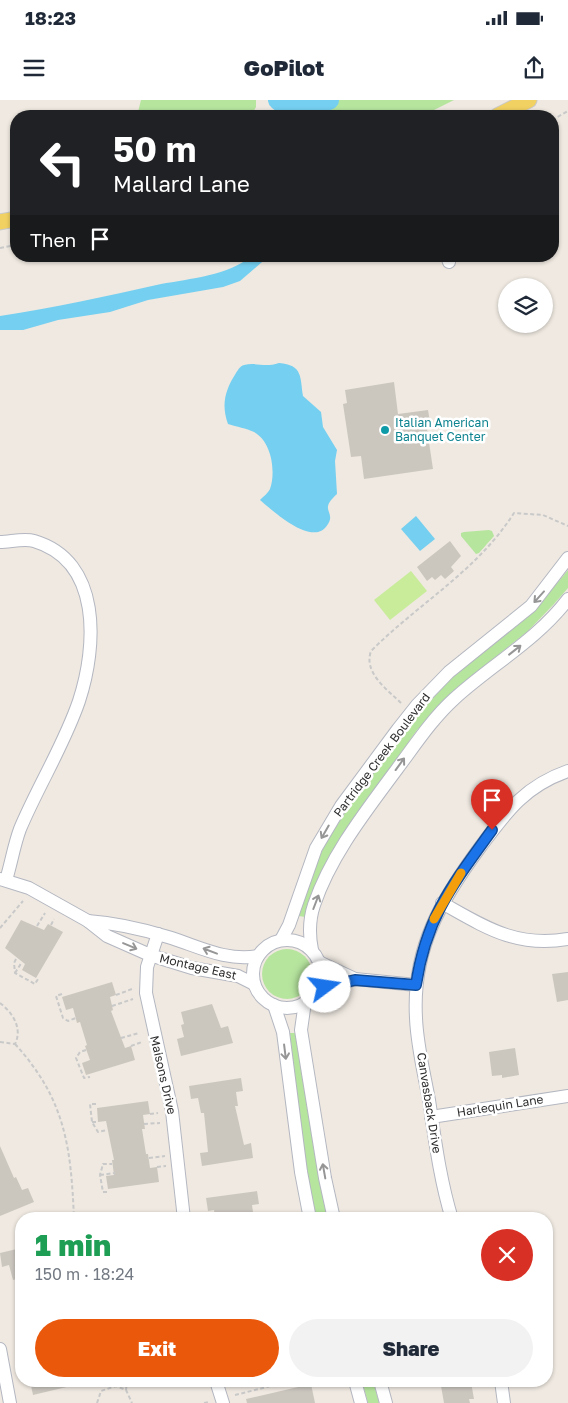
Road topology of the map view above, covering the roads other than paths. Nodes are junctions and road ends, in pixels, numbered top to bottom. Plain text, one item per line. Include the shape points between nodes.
1 (529, 100) edge
2 (509, 110) edge
3 (0, 542) edge
4 (568, 558) edge
5 (568, 599) edge
6 (568, 771) edge
7 (3, 880) edge
8 (442, 902) junction
9 (88, 921) junction
10 (158, 934) junction
11 (281, 940) junction
12 (568, 940) edge
13 (312, 950) junction
14 (150, 955) junction
15 (258, 956) junction
16 (319, 962) junction
17 (355, 980) junction
18 (254, 984) junction
19 (416, 985) junction
20 (316, 991) junction
21 (306, 1002) junction
22 (274, 1005) junction
23 (568, 1096) edge
24 (432, 1117) junction
25 (183, 1212) edge
26 (309, 1212) edge
27 (332, 1212) edge
28 (450, 1212) edge
29 (0, 1349) edge
30 (218, 1387) edge
31 (357, 1387) edge
32 (382, 1387) edge
33 (502, 1387) edge
34 (10, 1403) edge
35 (223, 1403) edge
36 (361, 1403) edge
37 (386, 1403) edge
38 (504, 1403) edge

1 - 2 main road
3 - 7 street via 32,540 60,552 75,568 85,589 90,614 87,671 78,702 20,831
4 -> 11 street, Partridge Creek Boulevard via 531,606 449,672 398,728 320,841
13 -> 5 street, Partridge Creek Boulevard via 309,931 313,906 343,846 370,805 423,734 454,699 540,630
6 - 8 street, Canvasback Drive via 542,782 515,802
7 - 9 street, Montage East via 28,888
8 - 12 street via 483,926 512,938 540,942
8 - 19 street, Canvasback Drive via 424,947
9 - 10 street, Montage East
9 -> 14 street, Montage East via 106,936
10 - 14 street, Maisons Drive
15 -> 10 street, Montage East via 226,957
11 - 13 street via 294,940
11 - 15 street via 268,945
13 - 16 street
14 - 18 street, Montage East via 192,968 238,976
14 - 25 street, Maisons Drive via 147,1000 172,1111
15 - 18 street via 253,970
16 - 17 street
16 - 20 street via 321,976
17 - 19 street
17 - 20 street
18 - 22 street via 262,997
19 - 24 street, Canvasback Drive via 416,1020
20 - 21 street
21 - 22 street via 290,1008
27 -> 21 street via 301,1030
22 -> 26 street via 283,1032 300,1172
23 - 24 street, Harlequin Lane
24 - 28 street, Canvasback Drive via 442,1184
29 - 34 street
30 - 35 street
31 - 36 street
32 - 37 street
33 - 38 street

